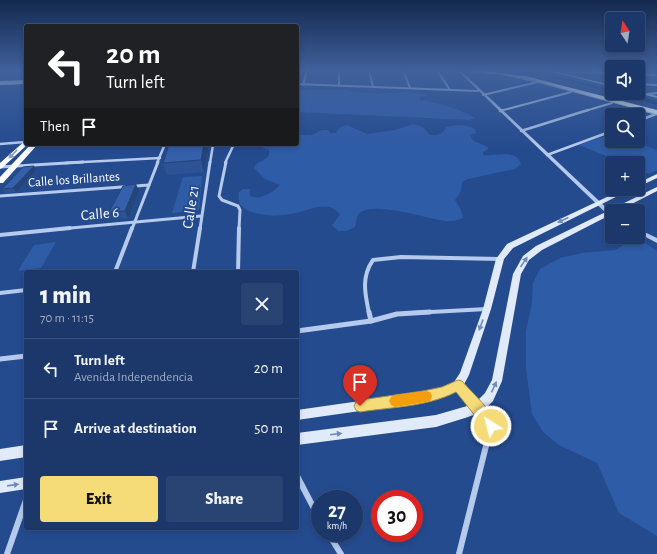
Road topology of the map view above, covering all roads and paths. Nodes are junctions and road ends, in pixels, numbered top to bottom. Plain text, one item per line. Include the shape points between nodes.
1 (484, 96) edge
2 (556, 96) edge
3 (592, 96) edge
4 (594, 96) edge
5 (615, 102) junction
6 (500, 111) junction
7 (657, 113) edge
8 (645, 118) edge
9 (521, 131) junction
10 (605, 134) edge
11 (24, 142) edge
12 (0, 144) edge
13 (24, 144) edge
14 (33, 146) edge
15 (164, 146) edge
16 (213, 146) edge
17 (233, 146) edge
18 (547, 155) junction
19 (160, 158) junction
20 (15, 166) junction
21 (0, 167) edge
22 (657, 176) edge
23 (0, 181) edge
24 (645, 182) edge
25 (149, 185) junction
26 (657, 189) edge
27 (0, 196) edge
28 (614, 196) edge
29 (599, 203) junction
30 (628, 204) edge
31 (605, 208) edge
32 (201, 216) junction
33 (605, 216) edge
34 (135, 222) junction
35 (0, 235) edge
36 (645, 235) edge
37 (657, 241) edge
38 (500, 259) junction
39 (116, 270) edge
40 (193, 270) edge
41 (238, 270) edge
42 (24, 290) edge
43 (0, 293) edge
44 (487, 310) junction
45 (371, 321) junction
46 (299, 331) edge
47 (24, 356) edge
48 (0, 359) edge
49 (458, 385) junction
50 (478, 408) junction
51 (299, 415) edge
52 (299, 440) edge
53 (24, 451) edge
54 (0, 455) edge
55 (299, 480) edge
56 (24, 483) edge
57 (0, 487) edge
58 (311, 503) edge
59 (24, 506) edge
60 (334, 542) edge
61 (7, 554) edge
62 (341, 554) edge
63 (459, 554) edge

1 - 6 street
2 - 6 street
3 - 5 highway
4 - 7 highway
5 - 7 highway
5 - 9 street
6 - 9 street
7 - 8 street
9 - 18 street
10 - 18 street
11 - 12 street
13 -> 21 main road
14 - 20 main road
15 - 19 street
16 - 32 street, Calle 21
17 - 41 street via 224,166 219,196 222,200 238,206 240,210
18 - 29 street
19 - 20 street
19 - 25 street
20 - 21 street
20 - 23 main road
22 - 24 main road
25 - 27 street, Calle los Brillantes
25 - 34 street
26 - 30 main road
28 - 29 main road
29 - 31 street
29 -> 38 main road via 510,246
32 - 34 street, Calle 6
32 - 40 street, Calle 21
50 -> 33 main road via 489,397 497,381 517,274 526,258 539,248
34 - 35 street, Calle 6
34 - 39 street
36 - 37 street
38 - 44 main road
38 - 45 street via 401,256 373,260 367,266 364,286
42 - 43 street
44 - 45 street via 397,314
44 -> 49 main road
45 - 46 street
47 - 48 street
49 - 50 street
49 - 51 main road via 444,392 423,397
52 -> 50 main road via 436,421
50 - 63 street via 491,426
53 - 54 main road
55 - 58 street
57 -> 56 main road
59 - 61 street
60 - 62 street

